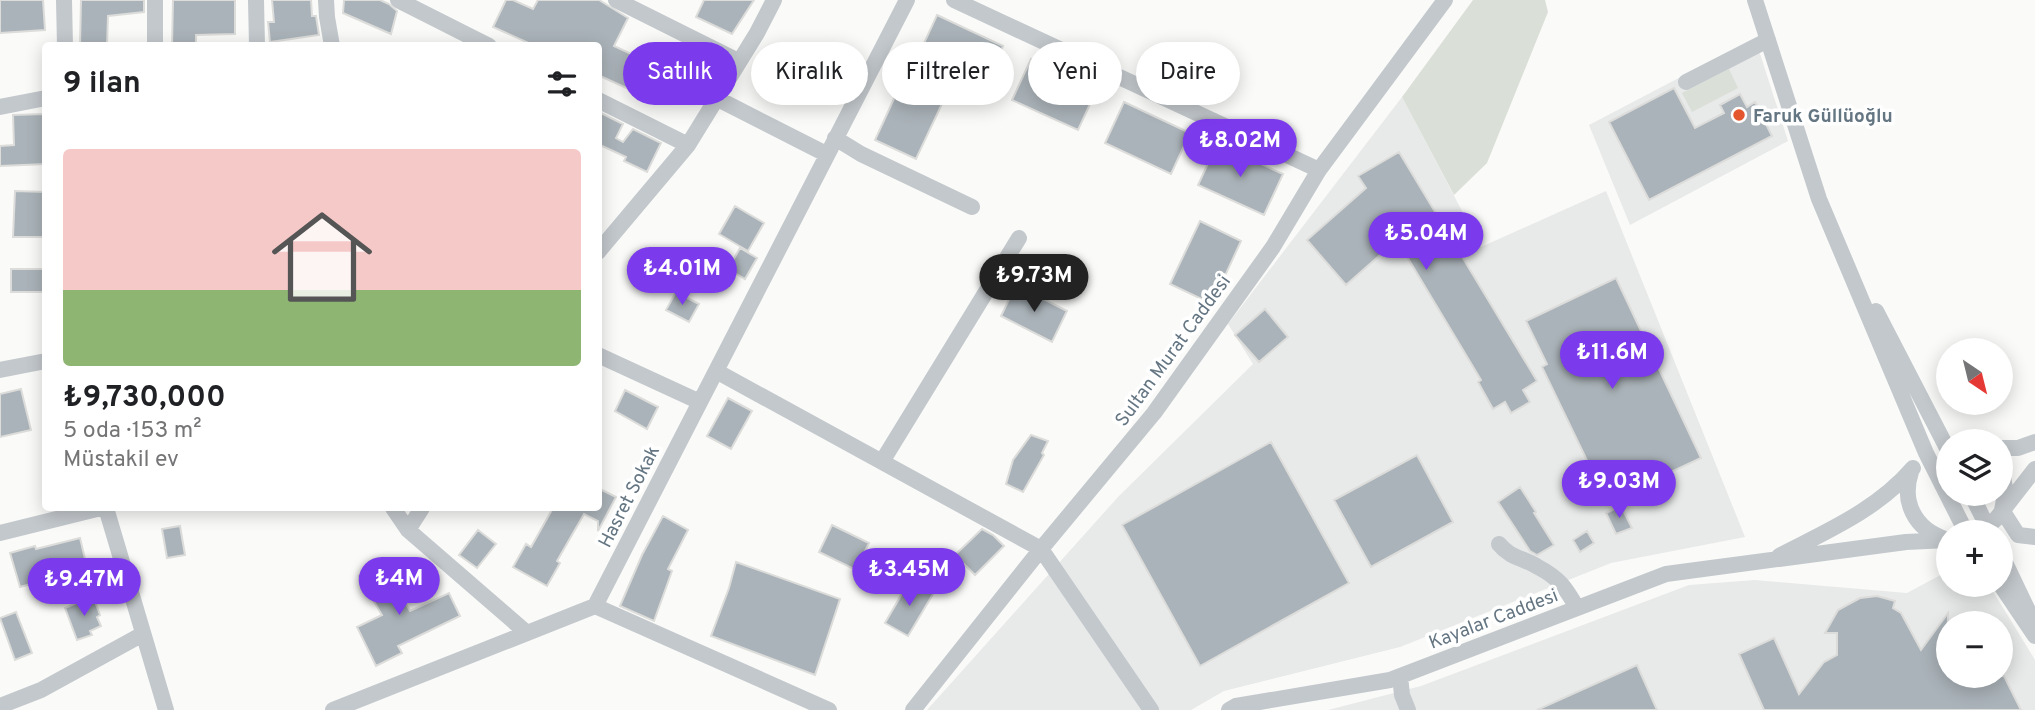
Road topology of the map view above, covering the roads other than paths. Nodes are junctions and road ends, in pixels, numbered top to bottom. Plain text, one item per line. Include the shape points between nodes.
1 (64, 0) edge
2 (155, 0) edge
3 (257, 0) edge
4 (326, 0) edge
5 (616, 0) edge
6 (774, 0) edge
7 (907, 0) edge
8 (954, 0) edge
9 (1445, 0) edge
10 (1755, 0) edge
11 (404, 1) edge
12 (1768, 40) junction
13 (65, 42) edge
14 (156, 42) edge
15 (257, 42) edge
16 (331, 42) edge
17 (481, 42) edge
18 (738, 61) junction
19 (1686, 82) dead end
20 (42, 98) edge
21 (602, 102) edge
22 (0, 107) edge
23 (835, 138) junction
24 (688, 145) junction
25 (826, 154) junction
26 (1319, 170) junction
27 (1819, 199) junction
28 (972, 207) dead end
29 (1019, 238) dead end
30 (602, 246) edge
31 (602, 357) edge
32 (42, 362) edge
33 (0, 370) edge
34 (716, 371) junction
35 (700, 402) junction
36 (1938, 429) edge
37 (2035, 442) edge
38 (1936, 447) edge
39 (2013, 448) edge
40 (1926, 453) junction
41 (883, 460) junction
42 (1913, 468) junction
43 (2035, 469) edge
44 (2002, 506) edge
45 (2001, 510) junction
46 (91, 511) edge
47 (104, 511) edge
48 (395, 511) edge
49 (420, 511) edge
50 (1960, 520) edge
51 (1994, 520) edge
52 (408, 530) junction
53 (0, 533) edge
54 (1936, 536) edge
55 (2035, 537) edge
56 (1936, 541) edge
57 (1499, 544) dead end
58 (1041, 548) junction
59 (1770, 561) junction
60 (2013, 579) edge
61 (2009, 597) edge
62 (595, 606) junction
63 (1577, 608) junction
64 (2035, 625) edge
65 (143, 634) junction
66 (527, 634) junction
67 (2035, 636) edge
68 (1400, 676) junction
69 (0, 706) edge
70 (166, 710) edge
71 (333, 710) edge
72 (829, 710) edge
73 (912, 710) edge
74 (1152, 710) edge
75 (1229, 710) edge
76 (1408, 710) edge

1 - 13 street
2 - 14 street
3 - 15 street
4 - 16 street
5 - 18 street
6 - 18 street
7 - 23 street, Hasret Sokak
8 - 26 street
9 - 26 street, Sultan Murat Caddesi
10 - 12 street
11 - 17 street
12 - 19 street
12 - 27 street
18 - 24 street
18 - 25 street via 716,97
20 - 22 street
21 - 24 street
23 - 25 street, Hasret Sokak
23 - 28 street
24 - 30 street
25 - 34 street, Hasret Sokak
26 - 58 street, Sultan Murat Caddesi via 1273,247 1154,413
27 - 36 street
27 - 40 street
29 - 41 street
31 - 35 street
32 - 33 street
34 - 35 street, Hasret Sokak
34 - 41 street
35 - 62 street, Hasret Sokak
37 - 39 street
38 - 40 street
40 - 42 street
40 - 50 street
41 - 58 street
42 - 54 street via 1907,498 1912,513
42 - 59 street via 1866,510
43 - 45 street
44 - 45 street
45 - 51 street
45 - 55 street via 2018,535
46 - 53 street
47 - 65 street
48 - 52 street
49 - 52 street
52 - 66 street
56 - 59 street, Kayalar Caddesi
57 - 63 street via 1509,555 1537,565 1565,585
58 - 73 street, Sultan Murat Caddesi
58 - 74 street
59 - 63 street, Kayalar Caddesi via 1665,574
60 - 64 street
61 - 67 street
62 - 66 street
62 - 72 street
63 - 68 street, Kayalar Caddesi
65 - 69 street via 41,690
65 - 70 street
66 - 71 street
68 - 75 street, Kayalar Caddesi
68 - 76 street

